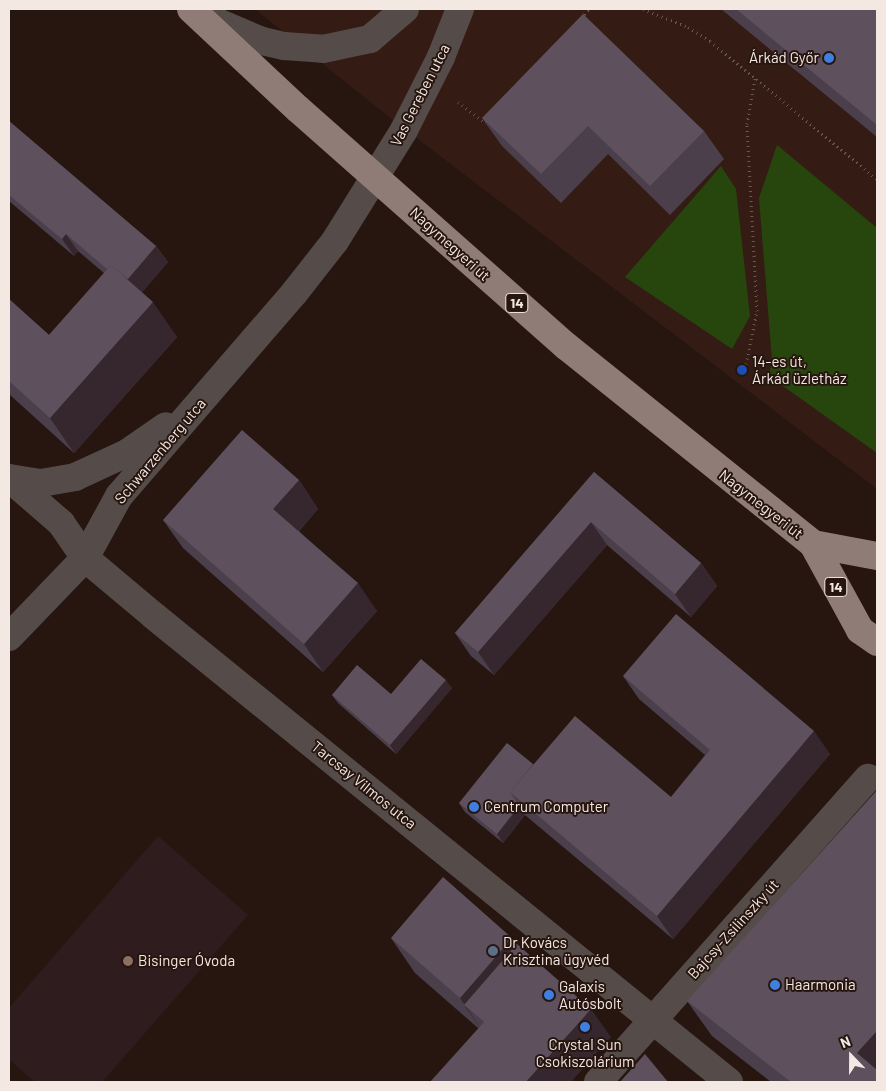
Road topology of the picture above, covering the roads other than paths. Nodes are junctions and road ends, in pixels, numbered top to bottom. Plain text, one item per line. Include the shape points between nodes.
1 (405, 9) edge
2 (460, 9) edge
3 (194, 11) edge
4 (376, 178) junction
5 (219, 381) junction
6 (9, 478) edge
7 (813, 544) junction
8 (877, 556) edge
9 (85, 558) junction
10 (9, 638) edge
11 (877, 642) edge
12 (868, 778) dead end
13 (654, 1018) junction
14 (598, 1082) edge
15 (730, 1082) edge

1 - 3 street via 370,39 323,49 262,41
2 - 4 street, Vas Gereben utca via 425,89
3 - 4 main road, Nagymegyeri út / 14
4 - 5 street, Schwarzenberg utca via 306,277
4 - 7 main road, Nagymegyeri út / 14 via 588,364
5 - 6 street, Schwarzenberg utca via 174,420 110,463 58,481 28,482
5 - 9 street, Schwarzenberg utca via 119,496
6 - 9 street, Tarcsay Vilmos utca via 61,523
7 - 8 main road, Nagymegyeri út / 14
7 - 11 main road, Nagymegyeri út / 14 via 860,630
9 - 10 street, Schwarzenberg utca
9 - 13 street, Tarcsay Vilmos utca
12 - 13 street, Bajcsy-Zsilinszky út
13 - 14 street, Bajcsy-Zsilinszky út
13 - 15 street, Tarcsay Vilmos utca

